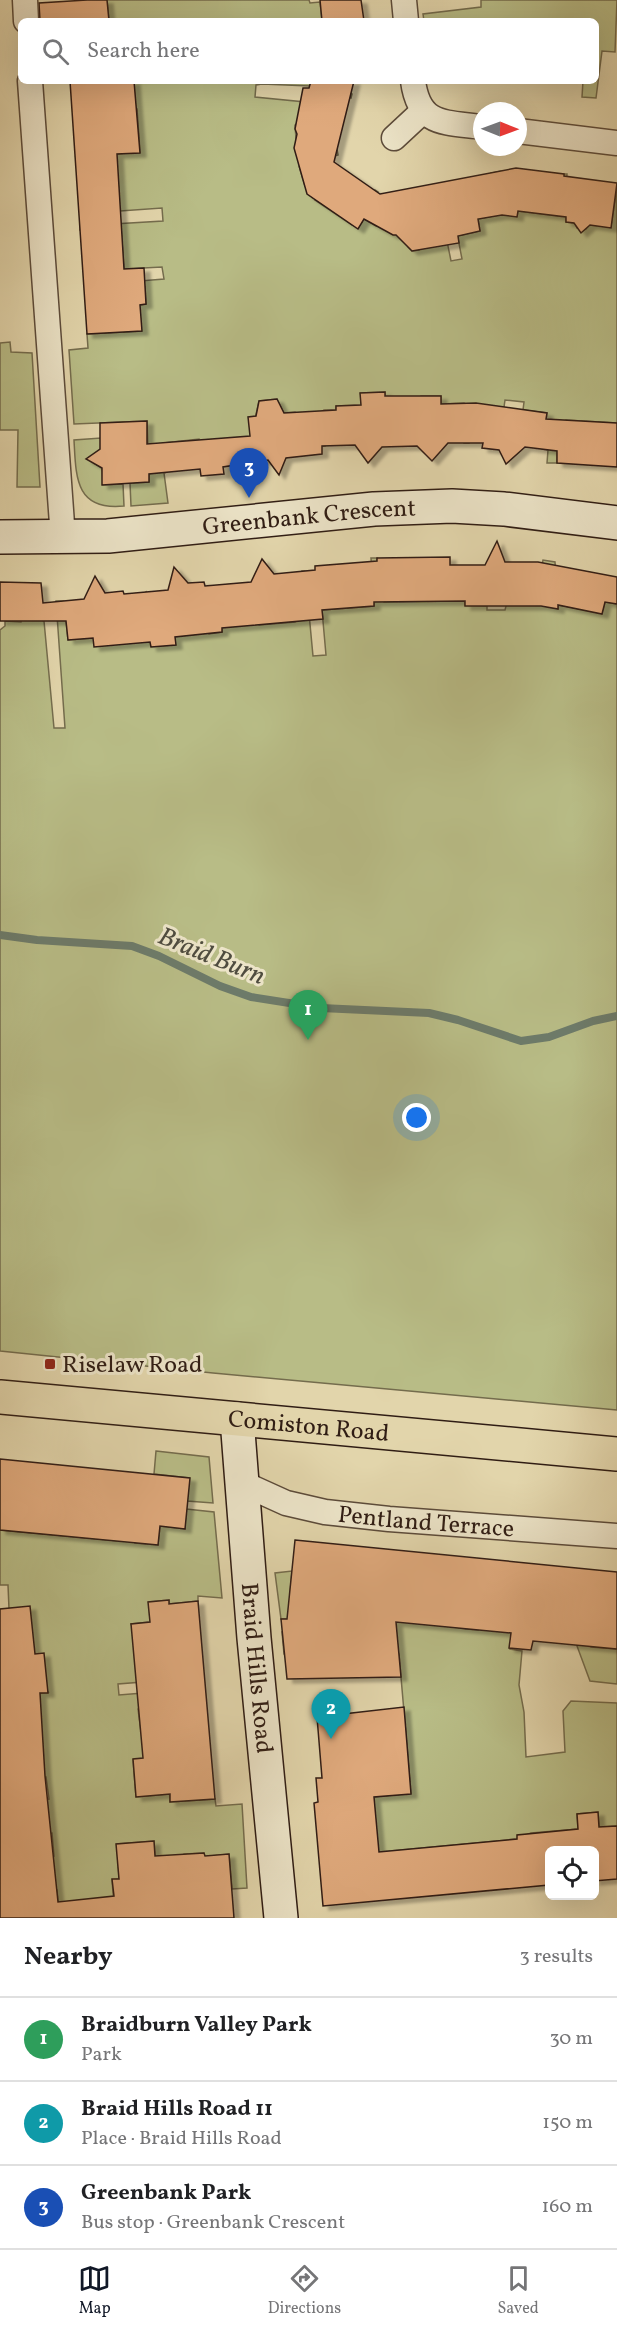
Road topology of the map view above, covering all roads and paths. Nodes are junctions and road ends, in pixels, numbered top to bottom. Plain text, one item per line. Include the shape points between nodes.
1 (24, 0) edge
2 (404, 0) edge
3 (26, 18) edge
4 (406, 18) edge
5 (30, 84) edge
6 (414, 84) edge
7 (423, 111) junction
8 (473, 126) edge
9 (527, 132) edge
10 (394, 138) dead end
11 (617, 143) edge
12 (617, 523) edge
13 (0, 537) edge
14 (63, 538) junction
15 (0, 1397) edge
16 (237, 1419) junction
17 (617, 1454) edge
18 (242, 1483) junction
19 (617, 1536) edge
20 (281, 1918) edge

1 - 3 street
2 - 4 street
5 - 14 street
6 - 7 street
7 - 8 street via 433,119
7 - 10 street
9 - 11 street
12 - 14 street, Greenbank Crescent via 504,509 374,508
13 - 14 street, Greenbank Crescent
15 - 16 main road, Comiston Road
16 - 17 main road, Comiston Road
16 - 18 street, Braid Hills Road
18 - 19 street, Pentland Terrace via 286,1503 325,1512
18 - 20 street, Braid Hills Road

